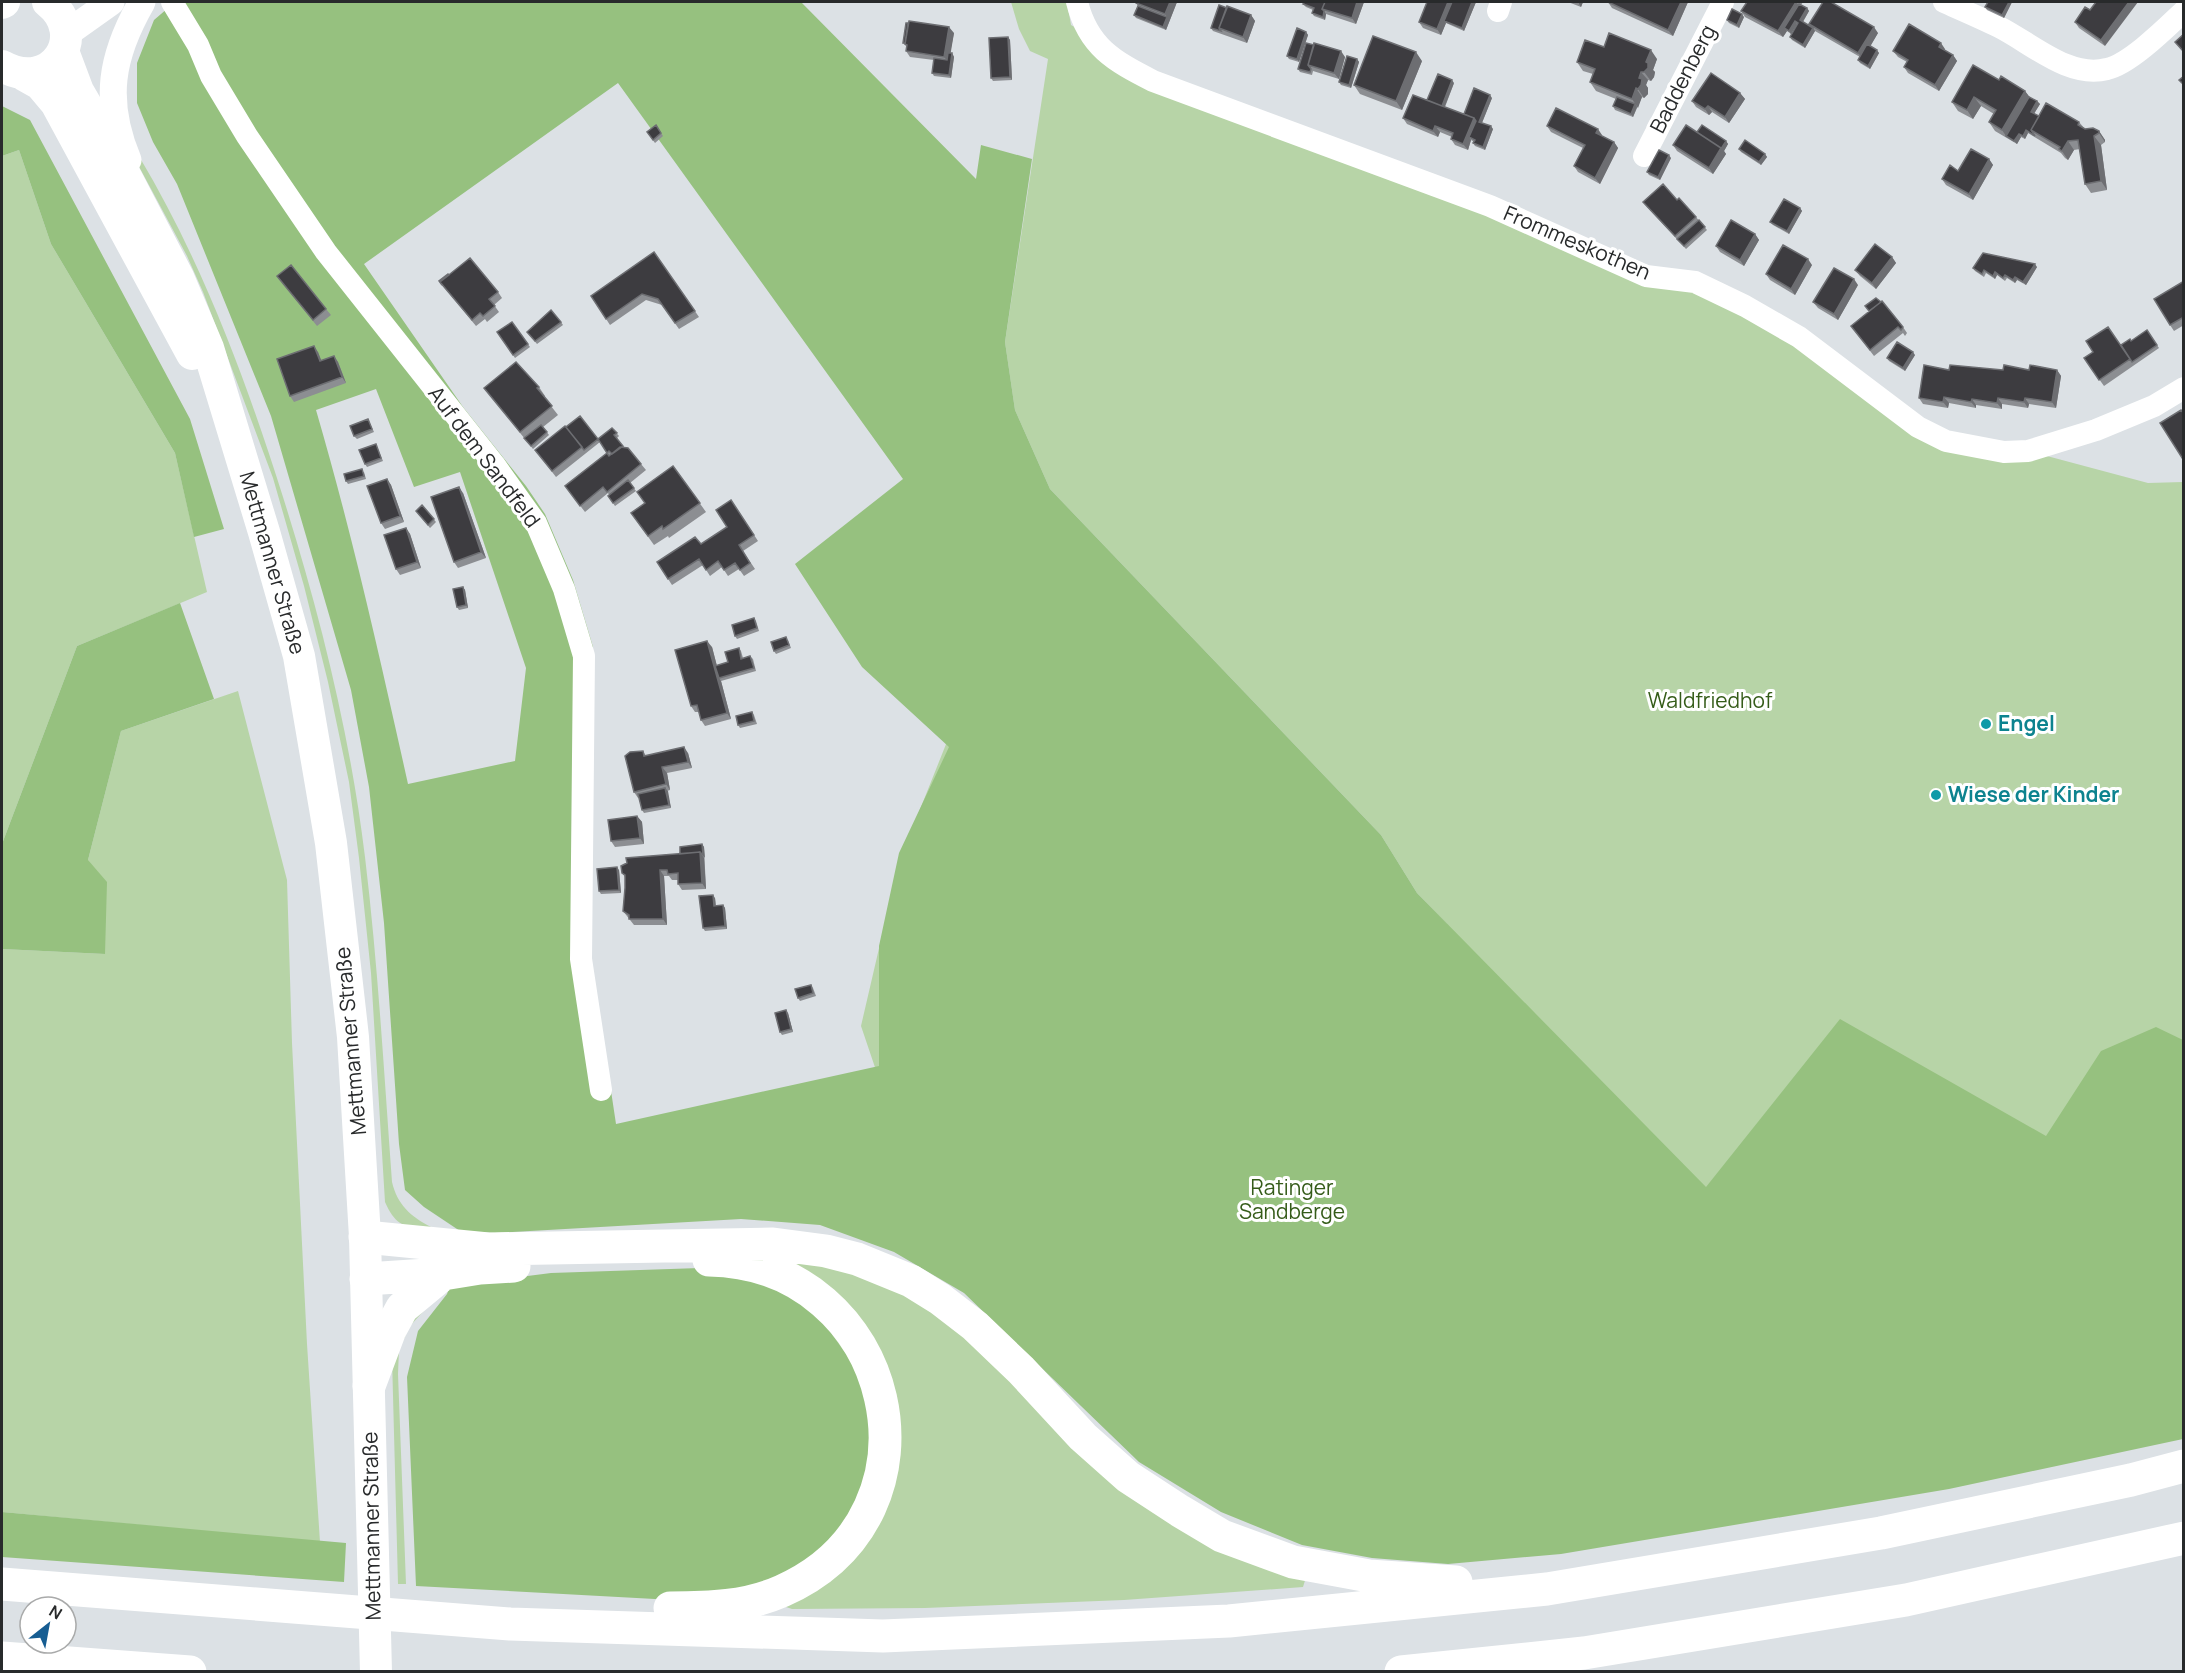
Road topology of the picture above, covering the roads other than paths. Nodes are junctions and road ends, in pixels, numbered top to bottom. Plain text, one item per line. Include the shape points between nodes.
1 (48, 2) edge
2 (111, 2) edge
3 (142, 2) edge
4 (172, 2) edge
5 (1077, 2) edge
6 (1723, 2) edge
7 (1944, 2) edge
8 (2184, 11) edge
9 (64, 43) junction
10 (13, 70) edge
11 (1644, 156) dead end
12 (178, 277) junction
13 (2184, 388) edge
14 (231, 423) junction
15 (601, 1090) dead end
16 (365, 1237) junction
17 (443, 1274) junction
18 (366, 1279) junction
19 (369, 1386) junction
20 (2184, 1466) edge
21 (2184, 1538) edge
22 (2, 1584) edge
23 (1547, 1588) junction
24 (510, 1624) junction
25 (2, 1658) edge
26 (183, 1671) edge
27 (376, 1671) edge
28 (1401, 1671) edge

1 - 9 main road, Mettmanner Straße via 62,18
2 - 9 street
3 - 12 street via 116,57 113,105 121,142
4 - 15 street, Auf dem Sandfeld via 247,136 326,252 530,513 564,589 584,656 581,959
5 - 13 street, Frommeskothen via 1092,37 1118,63 1153,81 1490,206 1646,276 1695,282 1799,338 1918,427 1946,441 2004,452 2028,451 2096,430 2154,406
6 - 11 street, Baddenberg
7 - 8 street via 2067,66 2086,70 2108,69 2130,57
9 - 10 main road via 49,67 38,73
9 - 12 main road, Mettmanner Straße via 67,65 78,91
10 - 14 main road, Mettmanner Straße via 40,84 56,103
12 - 14 main road, Mettmanner Straße via 208,348
14 - 16 main road, Mettmanner Straße via 299,656 331,843 353,1037
16 - 18 main road, Mettmanner Straße
16 - 23 highway via 488,1249 773,1244 858,1258 911,1281 940,1299 975,1326 1083,1437 1128,1477 1222,1536 1293,1562 1369,1576
17 - 18 highway
17 - 19 highway via 402,1308
17 - 24 highway via 480,1268 680,1260 719,1261 768,1271 801,1285 838,1315 871,1368 881,1397 884,1448 869,1510 854,1536 812,1574 782,1591 737,1605 707,1608 532,1604
18 - 19 main road, Mettmanner Straße
19 - 27 main road, Mettmanner Straße
20 - 23 highway via 1881,1533
21 - 28 highway via 1906,1600 1584,1653
22 - 24 highway
23 - 24 highway via 1229,1621 883,1636
25 - 26 highway

